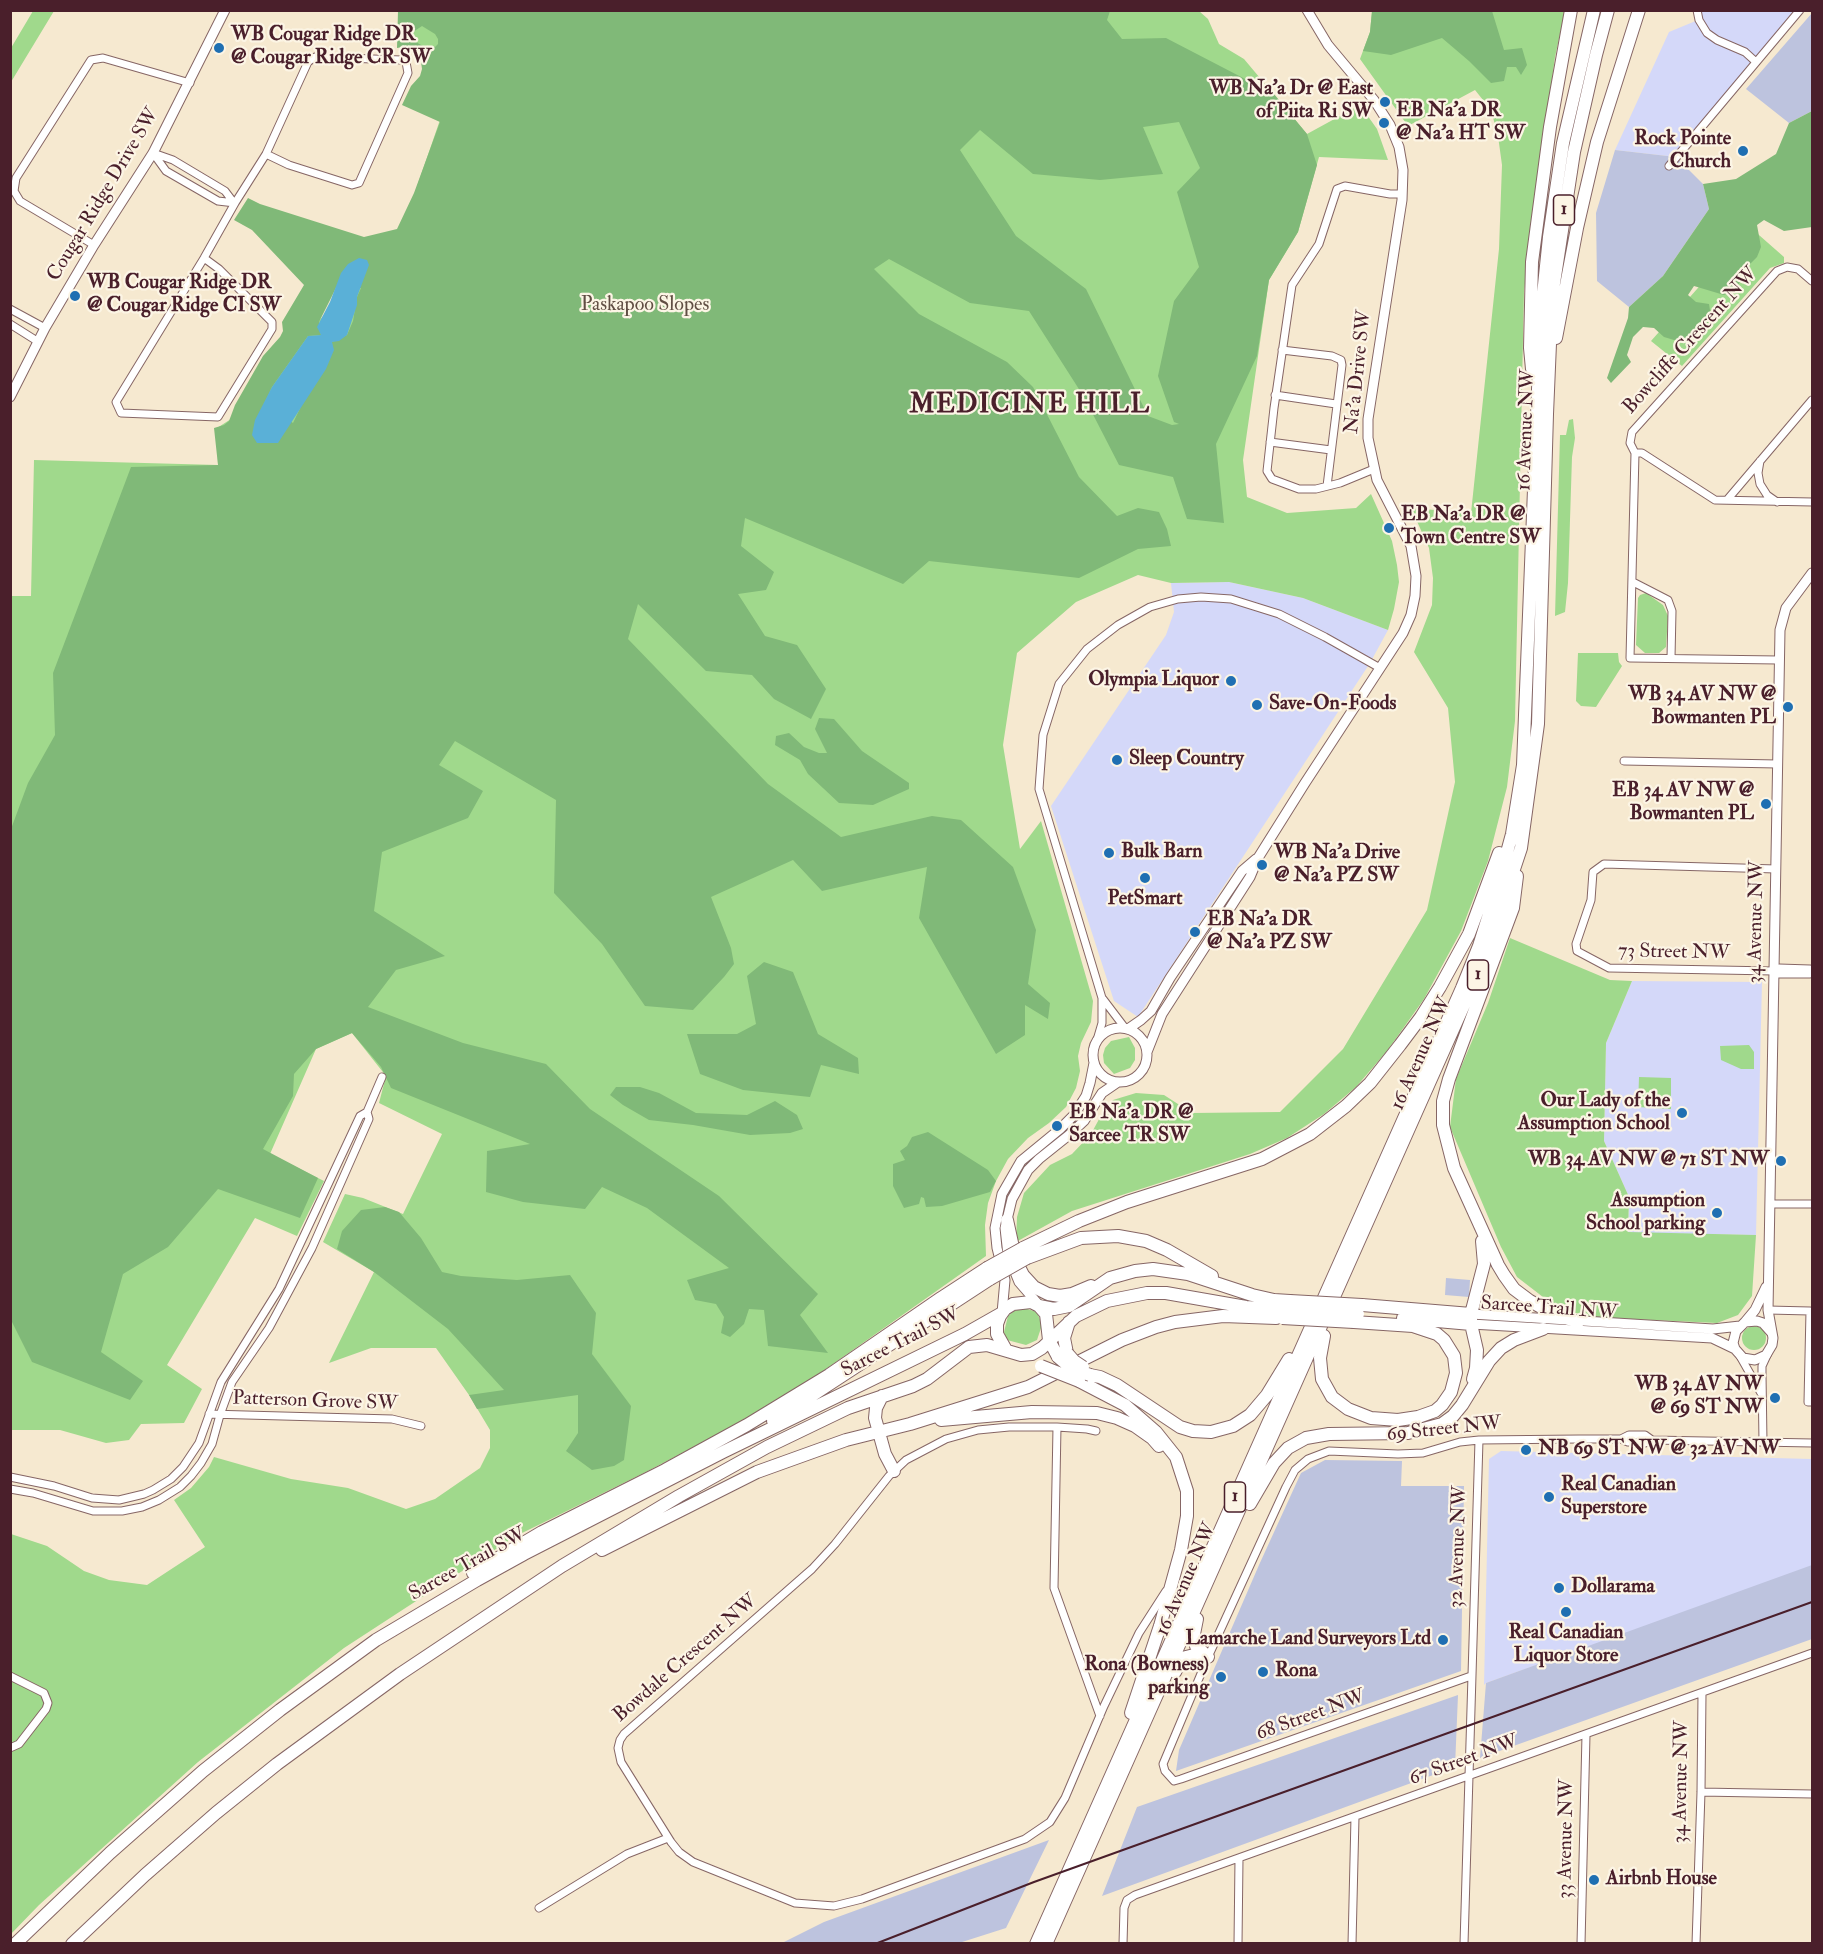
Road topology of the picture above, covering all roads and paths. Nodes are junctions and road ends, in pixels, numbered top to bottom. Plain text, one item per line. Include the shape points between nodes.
1 (225, 10) edge
2 (1307, 10) edge
3 (1571, 10) edge
4 (1594, 10) edge
5 (1608, 10) edge
6 (1639, 10) edge
7 (1697, 10) edge
8 (1800, 10) edge
9 (1756, 62) junction
10 (190, 83) junction
11 (153, 153) junction
12 (266, 154) junction
13 (1669, 166) dead end
14 (1402, 194) junction
15 (235, 203) junction
16 (94, 245) junction
17 (204, 258) junction
18 (1812, 281) edge
19 (10, 309) edge
20 (10, 324) edge
21 (45, 328) junction
22 (38, 341) junction
23 (1282, 350) junction
24 (1275, 395) junction
25 (10, 397) edge
26 (1812, 400) edge
27 (1336, 404) junction
28 (1542, 413) junction
29 (1270, 442) junction
30 (1331, 450) junction
31 (1635, 453) junction
32 (1763, 456) junction
33 (1374, 469) junction
34 (1327, 486) junction
35 (1726, 500) junction
36 (1777, 502) junction
37 (1812, 502) edge
38 (1812, 573) edge
39 (1633, 582) junction
40 (1671, 658) junction
41 (1778, 660) junction
42 (1380, 668) junction
43 (1527, 689) junction
44 (1624, 761) dead end
45 (1777, 764) junction
46 (1521, 848) junction
47 (1258, 858) junction
48 (1776, 869) junction
49 (1774, 971) junction
50 (1812, 972) edge
51 (1102, 998) junction
52 (1126, 1028) junction
53 (1097, 1040) junction
54 (1147, 1052) junction
55 (1094, 1063) junction
56 (381, 1077) dead end
57 (1118, 1082) junction
58 (368, 1112) junction
59 (1467, 1197) junction
60 (1770, 1204) junction
61 (1812, 1204) edge
62 (1008, 1221) junction
63 (302, 1244) junction
64 (312, 1248) junction
65 (1025, 1253) junction
66 (989, 1274) junction
67 (1106, 1280) junction
68 (1768, 1282) junction
69 (1240, 1291) junction
70 (1332, 1292) junction
71 (1040, 1306) junction
72 (1286, 1310) junction
73 (1768, 1310) junction
74 (1002, 1313) junction
75 (1358, 1313) junction
76 (1471, 1319) junction
77 (1069, 1322) junction
78 (1578, 1322) junction
79 (1742, 1324) junction
80 (1543, 1329) junction
81 (1771, 1332) junction
82 (1049, 1340) junction
83 (1770, 1350) junction
84 (1008, 1351) junction
85 (1737, 1351) junction
86 (1063, 1355) junction
87 (1091, 1376) junction
88 (1762, 1393) junction
89 (882, 1396) junction
90 (1812, 1402) edge
91 (1462, 1405) junction
92 (209, 1414) junction
93 (220, 1415) junction
94 (910, 1424) junction
95 (421, 1426) dead end
96 (1057, 1427) junction
97 (878, 1431) junction
98 (1096, 1431) dead end
99 (1479, 1440) junction
100 (1763, 1442) junction
101 (1812, 1443) edge
102 (723, 1452) junction
103 (894, 1471) junction
104 (10, 1478) edge
105 (25, 1479) junction
106 (10, 1490) edge
107 (23, 1491) junction
108 (132, 1497) junction
109 (134, 1509) junction
110 (1188, 1509) junction
111 (562, 1566) junction
112 (1173, 1581) junction
113 (1208, 1581) junction
114 (1203, 1594) junction
115 (376, 1640) junction
116 (1812, 1653) edge
117 (1208, 1657) junction
118 (10, 1676) edge
119 (1471, 1676) junction
120 (1702, 1694) junction
121 (1100, 1716) junction
122 (1586, 1734) junction
123 (10, 1748) edge
124 (1121, 1776) junction
125 (1467, 1777) junction
126 (1701, 1792) junction
127 (1812, 1794) edge
128 (1094, 1814) junction
129 (1355, 1817) junction
130 (668, 1838) junction
131 (1239, 1859) junction
132 (539, 1908) dead end
133 (15, 1944) edge
134 (72, 1944) edge
135 (1036, 1944) edge
136 (1046, 1944) edge
137 (1123, 1944) edge
138 (1238, 1944) edge
139 (1352, 1944) edge
140 (1464, 1944) edge
141 (1581, 1944) edge
142 (1696, 1944) edge

1 - 10 street, Cougar Ridge Drive SW
2 - 14 street, Na'a Drive SW via 1328,45 1390,125 1399,147
3 - 28 highway via 1532,261 1530,348
4 - 28 highway, 16 Avenue NW / 1 via 1563,143 1550,226 1541,314
5 - 28 highway, 16 Avenue NW / 1 via 1566,192
6 - 28 highway via 1597,142
7 - 9 street via 1707,33 1745,52
8 - 9 street
9 - 13 street
10 - 11 street, Cougar Ridge Drive SW
10 - 16 street via 103,58 91,60 16,178 14,191 20,201
11 - 15 street via 173,160 225,191
11 - 15 street via 166,171 218,201
11 - 16 street, Cougar Ridge Drive SW
12 - 12 street via 308,62 315,57 406,62 408,73 358,183 352,185
12 - 15 street
14 - 23 street via 1344,186 1337,189 1319,244 1292,285
14 - 33 street, Na'a Drive SW via 1368,419
15 - 17 street
16 - 21 street, Cougar Ridge Drive SW
17 - 17 street via 272,322 272,329 218,417 121,413 116,402
18 - 31 street, Bowcliffe Crescent NW via 1798,269 1787,267 1777,271 1632,432 1630,443
19 - 21 street
20 - 22 street
21 - 22 street, Cougar Ridge Drive SW
22 - 25 street, Cougar Ridge Drive SW
23 - 24 street
23 - 27 street via 1341,360
24 - 27 street
24 - 29 street
26 - 32 street
27 - 30 street
28 - 43 highway, 16 Avenue NW / 1
28 - 46 highway, 16 Avenue NW / 1 via 1538,724
29 - 30 street
29 - 34 street via 1267,471 1272,479 1299,489
30 - 34 street
31 - 35 street via 1642,453 1715,500
31 - 39 street, Bowcliffe Crescent NW
32 - 35 street
32 - 36 street via 1760,484
33 - 34 street
33 - 42 street, Na'a Drive SW via 1407,537 1416,576 1407,624
35 - 36 street
36 - 37 street
38 - 41 street, 34 Avenue NW via 1786,608
39 - 40 street via 1668,600 1672,611
39 - 40 street, Bowcliffe Crescent NW via 1630,658
40 - 41 street, Bowcliffe Crescent NW
41 - 45 street, 34 Avenue NW
42 - 47 street, Na'a Drive SW
42 - 51 street via 1279,614 1231,599 1178,598 1150,607 1087,649 1059,684 1043,735 1039,789
43 - 65 highway via 1511,807 1469,934 1421,1017 1370,1083 1310,1134 1280,1151 1069,1225
43 - 70 highway, 16 Avenue NW / 1 via 1519,793 1491,911
44 - 45 street
45 - 48 street, 34 Avenue NW
46 - 59 highway via 1514,908 1443,1101 1447,1148
46 - 70 highway, 16 Avenue NW / 1 via 1483,962
47 - 52 street, Na'a Drive SW via 1242,871 1151,1011
47 - 54 street, Na'a Drive SW via 1250,877 1162,1014
48 - 49 street, 34 Avenue NW
48 - 49 street, 73 Street NW via 1604,864 1593,872 1591,900 1576,944 1577,951 1609,968
49 - 50 street, 73 Street NW
49 - 60 street, 34 Avenue NW
51 - 52 street
51 - 53 street
52 - 53 street via 1110,1029
52 - 54 street via 1140,1036
53 - 55 street via 1092,1054
54 - 57 street via 1141,1072 1128,1081
55 - 57 street via 1104,1077
55 - 74 street via 1086,1096 1074,1115 1020,1161 1002,1194 995,1228 1005,1280
56 - 58 street
57 - 62 street via 1102,1093 1084,1121 1028,1170 1015,1192
58 - 63 street via 360,1116
58 - 64 street via 369,1119
59 - 76 highway via 1484,1253
59 - 78 highway via 1498,1265 1515,1289 1541,1308
60 - 61 street
60 - 68 street, 34 Avenue NW
62 - 67 highway via 1012,1251 1019,1267 1039,1290 1066,1295
62 - 71 street via 1005,1237 1011,1266 1023,1288
63 - 64 street
63 - 92 street via 270,1305 225,1374
64 - 93 street via 269,1328 232,1382
65 - 66 highway, bridge
65 - 69 highway via 1081,1238 1134,1238 1167,1250
66 - 102 highway via 819,1393
66 - 115 highway via 941,1298 830,1375 747,1425 506,1552
67 - 69 highway via 1135,1271 1163,1269
67 - 71 highway via 1071,1306
68 - 73 street, 34 Avenue NW
68 - 79 street, 34 Avenue NW via 1755,1310
69 - 72 highway
70 - 75 highway via 1320,1358 1322,1379 1336,1401 1355,1413 1388,1420 1418,1418 1436,1411 1451,1392 1456,1373 1454,1356 1444,1340 1413,1326
70 - 87 highway via 1264,1400 1230,1428 1206,1432 1184,1428 1125,1390
70 - 113 highway, 16 Avenue NW / 1
70 - 128 highway, 16 Avenue NW / 1
71 - 74 highway via 1017,1302
71 - 82 highway via 1047,1319
72 - 75 highway, bridge
72 - 75 highway, bridge
72 - 77 highway via 1245,1307 1183,1294 1147,1293 1107,1300
72 - 94 highway via 1156,1327 1028,1387
73 - 81 street, 34 Avenue NW
73 - 90 street via 1810,1311 1808,1402
74 - 84 highway via 997,1333
74 - 102 highway, Sarcee Trail SW
75 - 76 highway, Sarcee Trail NW
76 - 78 street, Sarcee Trail NW
76 - 80 street, Sarcee Trail NW
76 - 91 highway via 1476,1368
77 - 82 highway
77 - 86 highway
78 - 79 street, Sarcee Trail NW via 1713,1329
79 - 81 street via 1757,1321
79 - 85 street via 1734,1336
80 - 85 street, Sarcee Trail NW via 1712,1338
80 - 91 highway via 1501,1348 1489,1360
81 - 83 street
82 - 84 highway via 1029,1355
82 - 86 highway
83 - 85 street via 1755,1360 1743,1358
83 - 88 street via 1762,1366
84 - 87 highway, bridge via 1041,1366
84 - 89 highway, Sarcee Trail SW via 984,1344 967,1347 927,1379
85 - 88 street
86 - 87 highway, bridge via 1071,1368
87 - 110 highway via 1161,1437 1180,1467
88 - 100 street
89 - 97 highway via 875,1413
89 - 111 highway, Sarcee Trail SW via 767,1447
91 - 113 highway via 1442,1424 1419,1432 1317,1435 1288,1448 1266,1476
92 - 93 street, Patterson Grove SW
92 - 108 street via 199,1443 183,1467 162,1485
93 - 95 street, Patterson Grove SW via 392,1419
93 - 109 street via 209,1450 191,1476 165,1497
94 - 97 highway
94 - 110 highway via 1044,1412 1096,1413 1117,1418 1152,1438 1169,1458
96 - 98 street
96 - 103 street via 967,1432 932,1445
96 - 121 street via 1054,1588
97 - 103 highway
97 - 111 highway via 757,1472 609,1547
99 - 100 street, 69 Street NW
99 - 117 street, 69 Street NW via 1423,1453 1329,1451 1308,1459 1295,1470 1286,1487
99 - 119 street, 32 Avenue NW
100 - 101 street, 69 Street NW
102 - 115 highway, Sarcee Trail SW via 524,1554
103 - 130 street, Bowdale Crescent NW via 812,1569 620,1740 621,1762
104 - 105 street
105 - 107 street
105 - 108 street via 92,1498
106 - 107 street
107 - 109 street via 93,1511
108 - 109 street
110 - 112 highway
111 - 134 highway, Sarcee Trail SW via 400,1674 277,1764 145,1875
112 - 121 street, Bowdale Crescent NW via 1142,1627
112 - 128 highway
113 - 114 highway, 16 Avenue NW / 1
114 - 117 highway via 1194,1637 1196,1646
114 - 124 highway, 16 Avenue NW / 1
115 - 133 highway, Sarcee Trail SW via 203,1772 110,1853
116 - 120 street, 67 Street NW
117 - 119 street, 68 Street NW via 1164,1758 1165,1771 1174,1781
117 - 124 highway via 1194,1655 1179,1662 1141,1747
118 - 123 street via 44,1693 48,1703 19,1744
119 - 125 street, 32 Avenue NW
120 - 122 street, 67 Street NW
120 - 126 street, 34 Avenue NW
121 - 130 street, Bowdale Crescent NW via 1063,1802 1041,1830 862,1899 834,1905 795,1903 693,1862
122 - 125 street, 67 Street NW
122 - 141 street, 33 Avenue NW
124 - 136 highway, 16 Avenue NW / 1
125 - 129 street, 67 Street NW
125 - 140 street, 32 Avenue NW
126 - 127 street
126 - 142 street, 34 Avenue NW
128 - 135 highway, 16 Avenue NW / 1
129 - 131 street, 67 Street NW
129 - 139 street
130 - 132 street via 627,1854
131 - 137 street, 67 Street NW via 1127,1900
131 - 138 street

